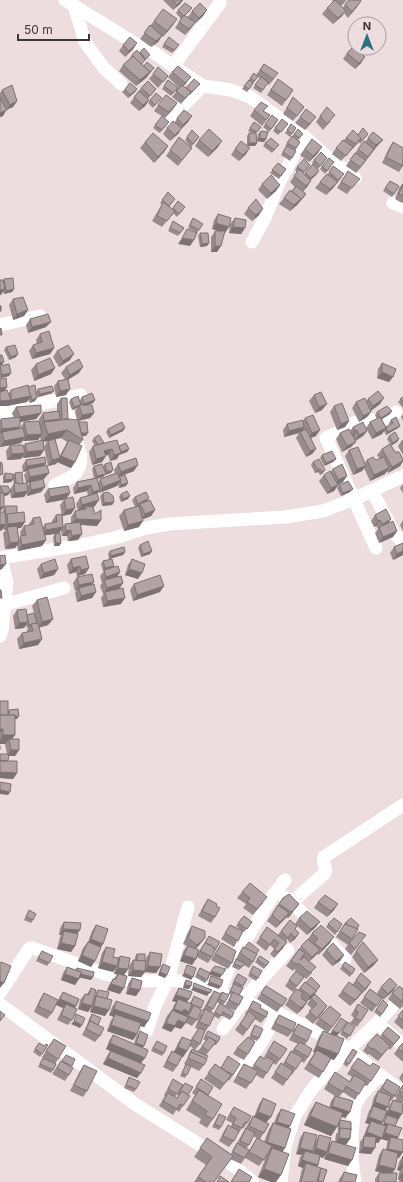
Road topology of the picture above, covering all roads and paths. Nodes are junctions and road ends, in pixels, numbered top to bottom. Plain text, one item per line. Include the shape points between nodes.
1 (70, 3) edge
2 (220, 3) dead end
3 (173, 66) junction
4 (121, 84) dead end
5 (203, 86) junction
6 (170, 120) dead end
7 (304, 136) junction
8 (354, 178) edge
9 (252, 242) dead end
10 (40, 316) edge
11 (0, 325) edge
12 (81, 395) dead end
13 (64, 399) junction
14 (396, 412) dead end
15 (0, 413) edge
16 (403, 476) edge
17 (55, 485) dead end
18 (371, 490) junction
19 (354, 499) junction
20 (401, 540) dead end
21 (376, 548) dead end
22 (1, 558) edge
23 (64, 588) dead end
24 (2, 606) edge
25 (0, 636) edge
26 (403, 805) edge
27 (285, 880) dead end
28 (275, 892) junction
29 (292, 902) junction
30 (188, 907) dead end
31 (288, 950) dead end
32 (345, 959) edge
33 (168, 980) junction
34 (0, 993) edge
35 (219, 993) junction
36 (242, 1001) junction
37 (0, 1004) edge
38 (392, 1007) dead end
39 (277, 1013) junction
40 (377, 1023) junction
41 (223, 1029) dead end
42 (147, 1031) dead end
43 (403, 1046) edge
44 (349, 1049) junction
45 (238, 1070) edge
46 (380, 1075) junction
47 (398, 1089) edge
48 (252, 1182) edge
49 (281, 1182) edge
50 (355, 1182) edge

1 - 3 street
1 - 4 street via 85,42 104,68
2 - 3 street
3 - 5 street
5 - 6 street
5 - 7 street via 231,90 250,97
7 - 8 street
7 - 9 street
10 - 11 street
12 - 13 street
13 - 15 street
13 - 17 street via 81,456 81,465 76,474
14 - 19 street via 379,422 370,419 355,422 326,438
16 - 18 street
18 - 19 street
18 - 20 street via 394,533
19 - 21 street
19 - 22 street via 323,511 285,517 169,524 81,545
22 - 24 street via 7,582
23 - 24 street
24 - 25 street
26 - 29 street via 324,857 325,872
27 - 28 street
28 - 29 street
28 - 35 street via 231,962
29 - 32 street
30 - 33 street
31 - 36 street
33 - 34 street via 127,980 30,948
33 - 35 street via 188,982
33 - 42 street via 155,1006
35 - 36 street
36 - 39 street
36 - 41 street
37 - 48 street via 135,1104 235,1167
38 - 40 street
39 - 44 street
39 - 45 street via 252,1056
40 - 43 street
40 - 44 street
44 - 46 street
44 - 49 street via 318,1082 295,1116 285,1147
46 - 47 street
46 - 50 street via 355,1105 352,1159

